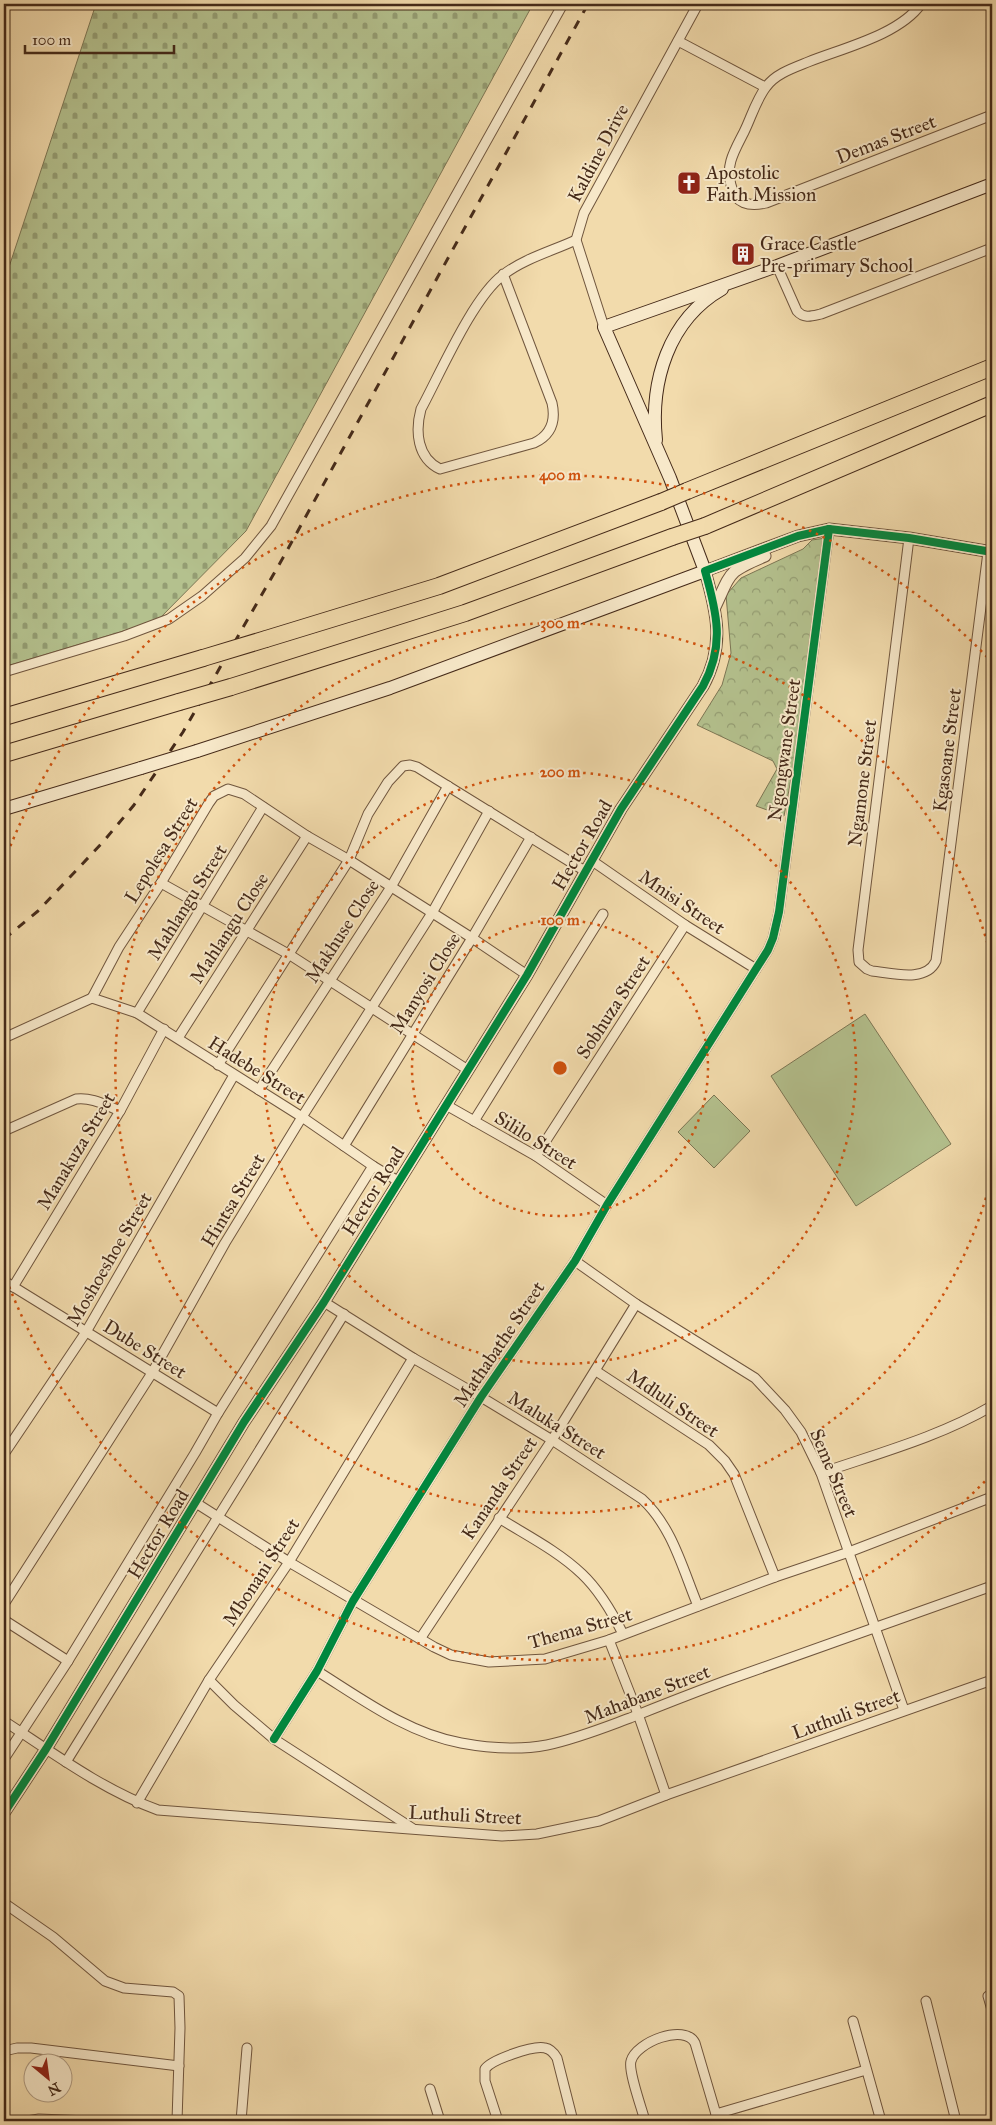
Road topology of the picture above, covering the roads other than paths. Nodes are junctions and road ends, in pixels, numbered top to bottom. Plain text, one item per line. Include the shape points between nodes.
1 (563, 4) edge
2 (698, 4) edge
3 (921, 4) edge
4 (678, 41) junction
5 (766, 87) junction
6 (992, 115) edge
7 (992, 184) edge
8 (576, 240) junction
9 (992, 248) edge
10 (777, 266) junction
11 (756, 273) junction
12 (503, 274) junction
13 (604, 327) junction
14 (992, 367) edge
15 (992, 404) edge
16 (656, 449) junction
17 (829, 529) junction
18 (798, 536) junction
19 (909, 538) junction
20 (990, 552) edge
21 (705, 571) junction
22 (715, 607) junction
23 (4, 672) edge
24 (4, 717) edge
25 (4, 754) edge
26 (448, 786) junction
27 (264, 807) junction
28 (4, 809) edge
29 (489, 812) junction
30 (307, 836) junction
31 (531, 837) junction
32 (349, 860) junction
33 (591, 860) junction
34 (585, 871) junction
35 (161, 883) junction
36 (391, 887) junction
37 (204, 906) junction
38 (432, 913) junction
39 (603, 914) dead end
40 (685, 925) junction
41 (246, 932) junction
42 (472, 938) junction
43 (938, 951) joint
44 (290, 955) junction
45 (756, 970) junction
46 (527, 975) junction
47 (329, 982) junction
48 (92, 998) junction
49 (373, 1007) junction
50 (137, 1013) junction
51 (164, 1029) junction
52 (412, 1034) junction
53 (4, 1038) edge
54 (178, 1038) junction
55 (218, 1065) junction
56 (468, 1070) junction
57 (234, 1075) junction
58 (259, 1090) junction
59 (446, 1105) junction
60 (120, 1112) junction
61 (302, 1116) junction
62 (474, 1121) junction
63 (4, 1131) edge
64 (344, 1146) junction
65 (536, 1156) junction
66 (373, 1166) junction
67 (398, 1181) junction
68 (607, 1205) junction
69 (575, 1261) junction
70 (4, 1281) edge
71 (13, 1287) junction
72 (324, 1302) junction
73 (636, 1304) junction
74 (344, 1314) junction
75 (86, 1332) junction
76 (413, 1358) junction
77 (596, 1371) junction
78 (152, 1373) junction
79 (481, 1397) junction
80 (992, 1406) edge
81 (218, 1413) junction
82 (552, 1440) junction
83 (4, 1454) edge
84 (821, 1473) junction
85 (992, 1497) edge
86 (196, 1503) junction
87 (218, 1518) junction
88 (499, 1518) junction
89 (849, 1552) junction
90 (289, 1562) junction
91 (775, 1577) junction
92 (992, 1586) edge
93 (353, 1601) junction
94 (4, 1604) edge
95 (698, 1606) junction
96 (4, 1620) edge
97 (876, 1627) junction
98 (623, 1634) junction
99 (420, 1639) junction
100 (609, 1640) junction
101 (68, 1661) junction
102 (316, 1671) junction
103 (209, 1680) junction
104 (992, 1680) edge
105 (904, 1710) junction
106 (638, 1714) junction
107 (4, 1721) edge
108 (20, 1732) junction
109 (274, 1738) junction
110 (46, 1748) junction
111 (4, 1759) edge
112 (66, 1762) junction
113 (666, 1795) junction
114 (138, 1803) junction
115 (4, 1813) edge
116 (413, 1828) junction
117 (4, 1903) edge
118 (988, 1996) dead end
119 (926, 2001) dead end
120 (992, 2010) edge
121 (853, 2021) dead end
122 (247, 2048) dead end
123 (4, 2051) edge
124 (179, 2066) junction
125 (866, 2070) junction
126 (430, 2089) dead end
127 (717, 2118) edge
128 (27, 2121) edge
129 (72, 2121) edge
130 (88, 2121) edge
131 (177, 2121) edge
132 (241, 2121) edge
133 (440, 2121) edge
134 (498, 2121) edge
135 (573, 2121) edge
136 (646, 2121) edge
137 (881, 2121) edge
138 (956, 2121) edge

1 - 23 street via 272,526 245,558 202,596 169,619
2 - 4 street, Kaldine Drive
3 - 5 street via 898,26 797,66
4 - 5 street
4 - 8 street, Kaldine Drive via 584,213
5 - 6 street, Demas Street via 730,159 731,187 736,198 755,206
7 - 10 main road
8 - 12 street
8 - 13 street
9 - 10 street via 810,316 800,315 797,311
10 - 11 main road
11 - 13 main road
11 - 16 main road via 719,290 699,306 672,339 661,364 656,387
12 - 12 street via 481,299 421,410 418,429 422,452 433,466 440,469 534,443 546,436 554,420 552,403
13 - 16 main road
14 - 24 highway, bridge via 687,492 439,586
15 - 25 highway, bridge via 705,526 465,613
16 - 21 main road
17 - 18 street
17 - 19 street
17 - 45 street, Ngongwane Street via 779,912 773,938
18 - 21 street
18 - 22 street via 781,549 733,572 725,582
19 - 20 street
19 - 43 street, Ngamone Street via 857,956 862,966 872,971 917,975 933,967
20 - 43 street, Kgasoane Street
21 - 22 street, Hector Road
21 - 28 main road, bridge via 390,688
22 - 33 street, Hector Road via 717,644 712,670 697,698 621,808
26 - 29 street
26 - 32 street via 417,767 403,766 388,782 368,814
26 - 36 street, Makhuse Close
27 - 30 street, Lepolesa Street
27 - 35 street, Lepolesa Street via 237,790 228,789 214,796
27 - 37 street, Mahlangu Street
29 - 31 street
29 - 38 street, Hintsa Street
30 - 32 street, Lepolesa Street
30 - 41 street, Mahlangu Close
31 - 34 street
31 - 42 street, Manyosi Close
32 - 36 street, Lepolesa Street
32 - 44 street
33 - 34 street, Hector Road
33 - 40 street, Mnisi Street
34 - 46 street, Hector Road
35 - 37 street
35 - 48 street, Lepolesa Street via 119,947
36 - 38 street, Lepolesa Street
36 - 47 street, Makhuse Close
37 - 41 street
37 - 50 street, Mahlangu Street
38 - 42 street, Lepolesa Street
38 - 49 street, Hintsa Street
39 - 62 street
40 - 45 street, Mnisi Street
40 - 65 street, Sobhuza Street
41 - 44 street
41 - 54 street, Mahlangu Close
42 - 46 street, Lepolesa Street
42 - 52 street, Manyosi Close
44 - 47 street
44 - 55 street
45 - 68 street, Mathabathe Street
46 - 56 street, Hector Road
47 - 49 street
47 - 58 street, Makhuse Close
48 - 50 street, Hadebe Street
48 - 53 street
49 - 52 street
49 - 61 street, Hintsa Street
50 - 51 street, Hadebe Street
51 - 54 street, Hadebe Street
51 - 60 street, Manakuza Street
52 - 56 street
52 - 64 street, Manyosi Close
54 - 55 street, Hadebe Street
55 - 57 street, Hadebe Street
56 - 59 street, Hector Road
57 - 58 street, Hadebe Street
57 - 75 street, Moshoeshoe Street
58 - 61 street, Hadebe Street
59 - 62 street, Sililo Street
59 - 67 street, Hector Road
60 - 63 street via 94,1100 76,1099
60 - 71 street, Manakuza Street
61 - 64 street, Hadebe Street
61 - 78 street, Hintsa Street
62 - 65 street, Sililo Street
64 - 66 street, Hadebe Street
65 - 68 street, Sililo Street
66 - 67 street, Hadebe Street
66 - 81 street, Hector Road
67 - 72 street, Hector Road
68 - 69 street, Mathabathe Street
69 - 73 street, Seme Street
69 - 79 street, Mathabathe Street
70 - 71 street, Dube Street
71 - 75 street, Dube Street
72 - 74 street, Maluka Street
72 - 86 street, Hector Road via 244,1422
73 - 77 street, Kananda Street
73 - 84 street, Seme Street via 756,1378 785,1410
74 - 76 street, Maluka Street
74 - 87 street
75 - 78 street, Dube Street
75 - 83 street, Moshoeshoe Street
76 - 79 street, Maluka Street
76 - 90 street, Mbonani Street
77 - 82 street, Kananda Street
77 - 91 street, Mdluli Street via 709,1445 725,1461 741,1490
78 - 81 street, Dube Street
78 - 94 street, Hintsa Street
79 - 82 street, Maluka Street
79 - 93 street, Mathabathe Street
80 - 84 street via 940,1432
81 - 101 street, Hector Road
82 - 88 street, Kananda Street
82 - 95 street, Maluka Street via 653,1509 668,1534
84 - 89 street, Seme Street
85 - 89 street, Thema Street
86 - 87 street, Thema Street
86 - 110 street, Hector Road
87 - 90 street, Thema Street
87 - 112 street
88 - 98 street via 581,1574 610,1608
88 - 99 street, Kananda Street
89 - 91 street, Thema Street
89 - 97 street, Seme Street
90 - 93 street, Thema Street
90 - 103 street, Mbonani Street
91 - 95 street, Thema Street
92 - 97 street, Mahabane Street
93 - 99 street, Thema Street
93 - 102 street, Mathabathe Street
95 - 98 street, Thema Street
96 - 101 street
97 - 105 street, Seme Street
97 - 106 street, Mahabane Street
98 - 100 street, Thema Street
99 - 100 street, Thema Street via 451,1655 489,1662 545,1659
100 - 106 street
101 - 108 street, Hector Road
102 - 106 street, Mahabane Street via 415,1730 462,1743 515,1747 546,1745 574,1739
102 - 109 street, Mathabathe Street
103 - 109 street
103 - 114 street, Mbonani Street
104 - 105 street, Luthuli Street
105 - 113 street, Luthuli Street
106 - 113 street
107 - 108 street, Luthuli Street
108 - 110 street, Luthuli Street
108 - 111 street, Hector Road
109 - 116 street
110 - 112 street, Luthuli Street
110 - 115 street, Hector Road
112 - 114 street, Luthuli Street
113 - 116 street, Luthuli Street via 599,1821 537,1834 502,1836
114 - 116 street, Luthuli Street via 171,1813
117 - 124 street via 53,1937 105,1981 124,1988 176,1994 180,1999
118 - 120 street
119 - 138 street
121 - 125 street
122 - 132 street
123 - 124 street via 31,2048
124 - 131 street
125 - 127 street
125 - 137 street
126 - 133 street
127 - 136 street via 695,2043 690,2036 676,2034 648,2043 631,2059 631,2071
128 - 129 street
129 - 130 street
134 - 135 street via 485,2080 485,2069 492,2062 543,2048 557,2058

